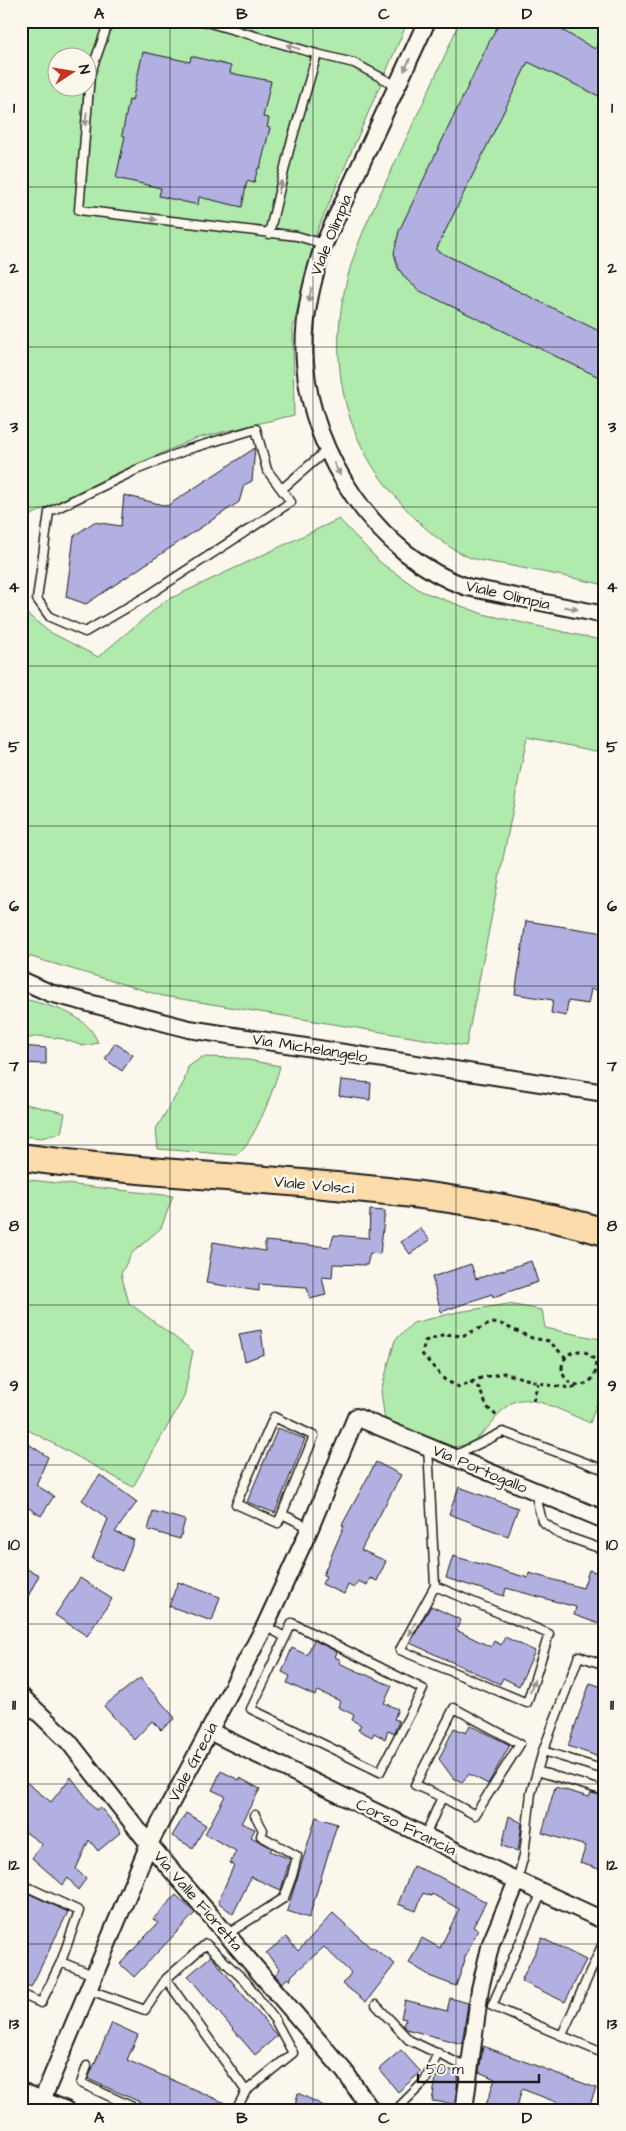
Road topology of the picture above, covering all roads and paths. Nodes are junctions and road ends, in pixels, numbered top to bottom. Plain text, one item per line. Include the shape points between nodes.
1 (109, 21) edge
2 (203, 21) edge
3 (427, 21) edge
4 (317, 54) junction
5 (397, 86) junction
6 (269, 234) junction
7 (324, 244) junction
8 (327, 450) junction
9 (282, 489) junction
10 (605, 615) edge
11 (21, 980) edge
12 (605, 1093) edge
13 (21, 1157) edge
14 (49, 1160) junction
15 (21, 1161) edge
16 (605, 1232) edge
17 (566, 1358) junction
18 (470, 1382) junction
19 (538, 1383) junction
20 (579, 1385) junction
21 (533, 1401) dead end
22 (498, 1417) dead end
23 (356, 1418) joint
24 (428, 1446) junction
25 (454, 1456) junction
26 (605, 1470) edge
27 (535, 1492) junction
28 (282, 1514) junction
29 (605, 1520) edge
30 (310, 1528) junction
31 (605, 1550) edge
32 (435, 1586) junction
33 (265, 1626) junction
34 (285, 1637) junction
35 (605, 1665) edge
36 (22, 1700) edge
37 (209, 1731) junction
38 (543, 1751) junction
39 (605, 1770) edge
40 (537, 1771) junction
41 (605, 1791) edge
42 (442, 1797) junction
43 (255, 1815) dead end
44 (425, 1836) junction
45 (149, 1844) junction
46 (517, 1881) junction
47 (21, 1884) edge
48 (542, 1892) junction
49 (604, 1917) edge
50 (226, 1935) junction
51 (605, 1939) edge
52 (61, 1962) junction
53 (166, 1979) junction
54 (90, 1982) junction
55 (21, 1994) edge
56 (376, 2004) dead end
57 (562, 2036) junction
58 (438, 2054) junction
59 (605, 2054) edge
60 (87, 2066) dead end
61 (468, 2068) junction
62 (21, 2091) edge
63 (246, 2091) junction
64 (40, 2104) edge
65 (66, 2110) edge
66 (139, 2110) edge
67 (236, 2110) edge
68 (371, 2110) edge
69 (396, 2110) edge
70 (464, 2110) edge

1 -> 6 lane via 90,75 79,210
4 -> 2 lane
3 -> 5 street, Viale Olimpia
4 - 5 lane via 354,62
6 -> 4 lane
5 - 7 street, Viale Olimpia
6 - 7 lane via 297,236
7 -> 8 street, Viale Olimpia via 314,274 304,332 309,394
8 - 9 lane
8 -> 10 street, Viale Olimpia via 374,521 393,541 435,572 468,587
9 - 9 lane via 267,470 256,429 189,449 136,470 49,512 37,599 50,617 85,632 147,596 291,502
11 - 12 street, Via Michelangelo via 50,993 189,1029
13 - 14 main road, Viale Volsci
14 - 15 street
14 - 16 main road, Viale Volsci via 413,1194 565,1220
17 - 18 path via 549,1340 532,1338 492,1323 462,1336 445,1334 425,1341 422,1354 445,1380 459,1387
17 - 20 path via 562,1367 564,1375 568,1381
17 - 20 path via 580,1351 595,1361 594,1377
18 - 19 path via 504,1373
18 - 22 path via 479,1388 487,1407
19 - 20 path via 572,1388
19 - 21 path
23 - 24 street, Via Portogallo
23 - 30 street, Viale Grecia
24 - 25 street, Via Portogallo
24 - 32 lane
25 - 26 lane via 503,1432
25 - 27 street, Via Portogallo
27 - 29 street, Via Portogallo
27 - 31 lane via 542,1521 559,1534
28 - 28 lane via 278,1524 236,1504 274,1418 314,1436
28 - 30 lane
30 - 33 street, Viale Grecia
32 -> 32 lane via 400,1650 527,1703 549,1634
33 - 34 lane
33 - 37 street, Viale Grecia
34 - 34 lane via 292,1623 423,1689 380,1772 251,1709
35 - 38 lane via 578,1656
36 - 45 street, Via Valle Fioretta via 69,1742
37 - 44 street, Corso Francia
37 - 45 street, Viale Grecia
38 - 39 lane
38 - 40 lane
40 - 41 lane
40 - 46 lane
42 - 42 lane via 415,1785 454,1708 520,1744 475,1815
42 - 44 lane
43 - 50 lane via 263,1830 261,1836 297,1856 284,1898
44 - 46 street, Corso Francia
45 - 50 street, Via Valle Fioretta
45 - 54 street, Viale Grecia
46 - 48 street, Corso Francia
46 - 61 street via 491,1943
47 - 52 lane via 79,1911
48 - 49 street, Corso Francia
48 - 57 lane via 492,2006
50 - 68 street, Via Valle Fioretta via 345,2072
51 - 57 lane
52 - 54 lane
52 - 55 lane via 42,2003
53 - 54 lane via 145,2010
53 - 63 lane
53 - 63 lane via 206,1944 246,1982 275,2020 293,2053
54 - 64 street, Viale Grecia
56 - 58 lane via 409,2040
57 - 59 lane
58 - 61 lane
58 - 69 lane via 425,2081
60 - 66 lane via 81,2084
61 - 70 street
62 - 64 street
63 - 67 lane
64 - 65 street

